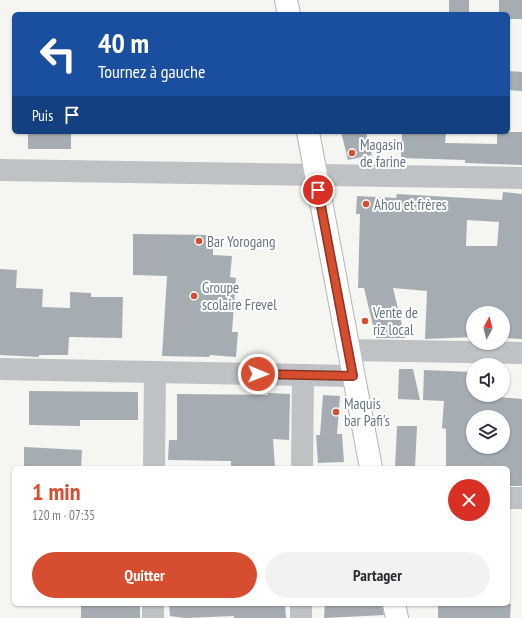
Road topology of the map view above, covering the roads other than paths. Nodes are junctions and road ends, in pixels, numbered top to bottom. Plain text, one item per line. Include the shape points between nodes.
1 (286, 0) edge
2 (289, 12) edge
3 (308, 134) edge
4 (0, 170) edge
5 (315, 175) junction
6 (522, 178) edge
7 (348, 350) junction
8 (522, 353) edge
9 (0, 369) edge
10 (155, 373) junction
11 (303, 375) junction
12 (353, 376) junction
13 (154, 466) edge
14 (302, 466) edge
15 (371, 466) edge
16 (510, 498) edge
17 (522, 498) edge
18 (153, 606) edge
19 (301, 606) edge
20 (394, 606) edge
21 (153, 618) edge
22 (301, 618) edge
23 (397, 618) edge

1 - 2 main road
3 - 5 main road
4 - 5 street
5 - 6 street
5 - 7 main road
7 - 8 street
7 - 12 main road
9 - 10 street
10 - 11 street
10 - 13 street
11 - 12 street
11 - 14 street
12 - 15 main road
16 - 17 street
18 - 21 street
19 - 22 street
20 - 23 main road

